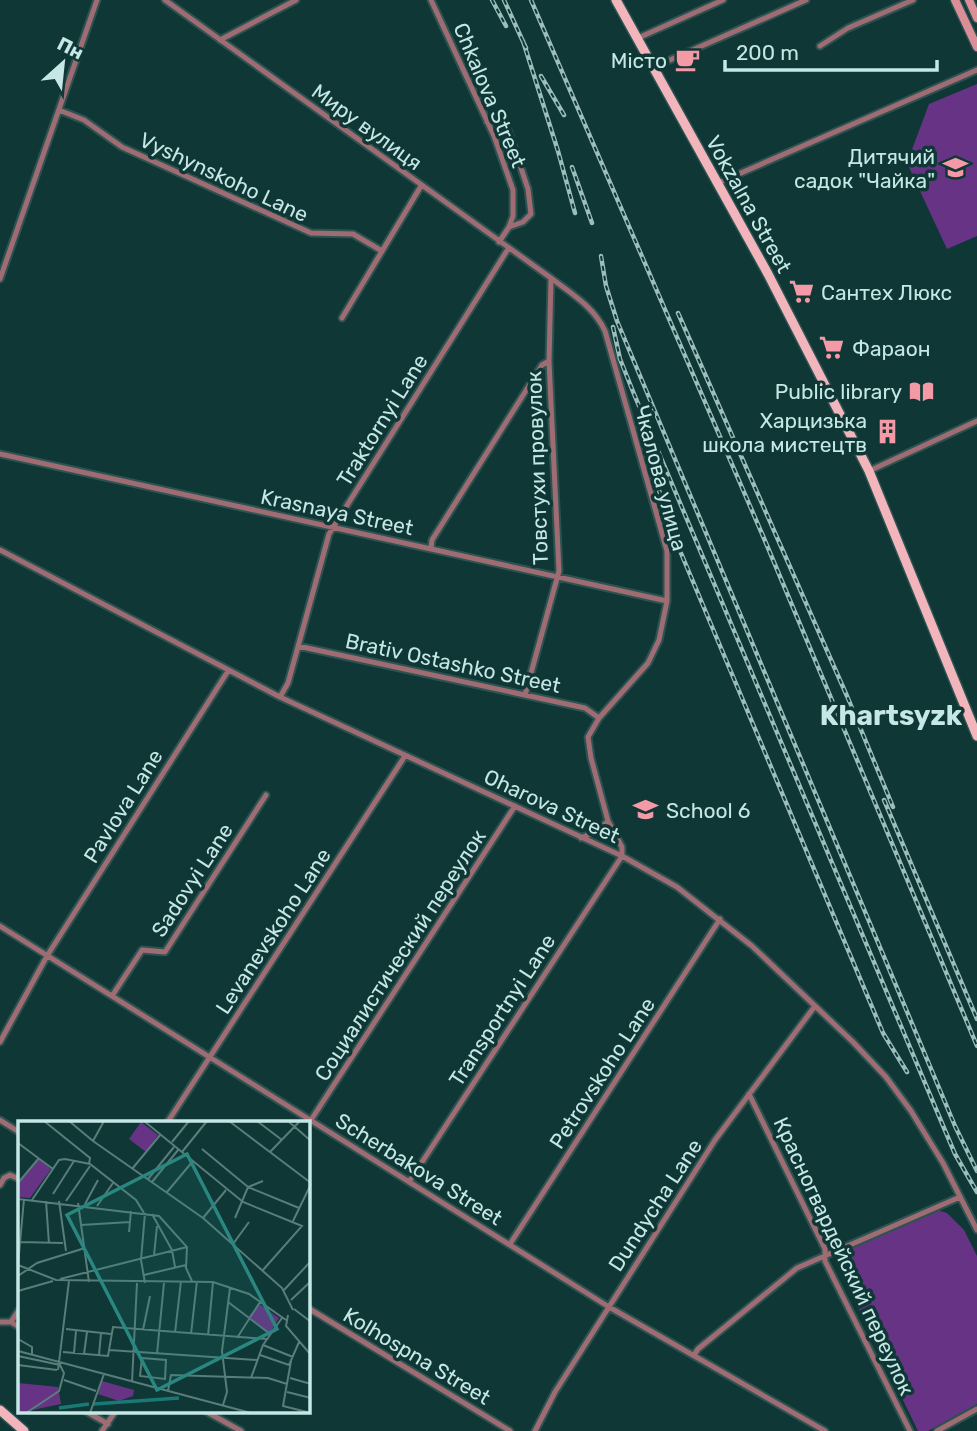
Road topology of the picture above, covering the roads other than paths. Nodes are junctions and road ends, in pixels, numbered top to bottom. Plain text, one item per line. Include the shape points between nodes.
1 (97, 0) edge
2 (165, 0) edge
3 (296, 0) edge
4 (431, 0) edge
5 (616, 0) edge
6 (723, 0) edge
7 (806, 0) edge
8 (913, 0) edge
9 (955, 0) edge
10 (969, 0) edge
11 (977, 18) edge
12 (638, 38) junction
13 (220, 40) junction
14 (820, 46) dead end
15 (977, 47) edge
16 (654, 67) junction
17 (977, 70) edge
18 (59, 110) junction
19 (487, 122) junction
20 (718, 183) junction
21 (421, 186) junction
22 (509, 227) junction
23 (499, 242) junction
24 (508, 249) junction
25 (382, 251) junction
26 (1, 275) edge
27 (551, 278) junction
28 (342, 318) dead end
29 (549, 361) junction
30 (977, 421) edge
31 (0, 454) edge
32 (869, 471) junction
33 (333, 527) junction
34 (431, 549) junction
35 (0, 550) edge
36 (557, 577) junction
37 (667, 601) junction
38 (298, 646) junction
39 (228, 671) junction
40 (525, 695) junction
41 (280, 697) junction
42 (599, 718) junction
43 (977, 736) edge
44 (405, 756) junction
45 (266, 795) dead end
46 (515, 806) junction
47 (608, 821) junction
48 (581, 838) junction
49 (622, 856) junction
50 (720, 919) junction
51 (0, 926) edge
52 (46, 957) junction
53 (112, 996) junction
54 (815, 1006) junction
55 (0, 1041) edge
56 (209, 1057) junction
57 (749, 1094) junction
58 (0, 1120) edge
59 (311, 1120) junction
60 (168, 1121) edge
61 (18, 1131) edge
62 (18, 1179) edge
63 (409, 1182) junction
64 (0, 1185) edge
65 (960, 1197) junction
66 (977, 1230) edge
67 (510, 1244) junction
68 (825, 1254) junction
69 (609, 1307) junction
70 (310, 1309) edge
71 (18, 1312) edge
72 (0, 1322) edge
73 (11, 1322) junction
74 (18, 1326) edge
75 (694, 1355) junction
76 (977, 1409) edge
77 (0, 1410) edge
78 (91, 1414) edge
79 (114, 1414) edge
80 (211, 1414) edge
81 (108, 1423) junction
82 (24, 1431) edge
83 (102, 1431) edge
84 (241, 1431) edge
85 (510, 1431) edge
86 (535, 1431) edge
87 (825, 1431) edge
88 (910, 1431) edge
89 (937, 1431) edge

1 - 18 street
2 - 13 street, Миру вулиця
3 - 13 street
4 - 19 street, Chkalova Street
5 - 12 main road, Vokzalna Street
6 - 12 street
7 - 16 street
8 - 14 street via 848,28
9 - 15 main road
10 - 11 main road
12 - 16 main road, Vokzalna Street
13 - 21 street, Миру вулиця
16 - 20 main road, Vokzalna Street
17 - 20 street
18 - 25 street, Vyshynskoho Lane via 84,120 121,147 311,233 353,234
18 - 26 street
19 - 22 street, Chkalova Street via 513,190
19 - 22 street via 503,124 509,132 528,189 531,214
20 - 32 main road, Vokzalna Street
21 - 23 street, Миру вулиця
21 - 25 street
22 - 23 street, Chkalova Street
23 - 24 street, Миру вулиця
24 - 27 street, Миру вулиця
24 - 33 street, Traktornyi Lane
25 - 28 street
27 - 29 street, Товстухи провулок
27 - 37 street, Чкалова улица via 593,310 605,331 667,551
29 - 34 street via 542,365 432,540
29 - 36 street, Товстухи провулок
30 - 32 street
31 - 33 street, Krasnaya Street
32 - 43 main road, Vokzalna Street
33 - 34 street, Krasnaya Street
33 - 38 street, Traktornyi Lane
34 - 36 street, Krasnaya Street
35 - 39 street, Oharova Street
36 - 37 street, Krasnaya Street
36 - 40 street, Товстухи провулок
37 - 42 street, Чкалова улица via 660,640 649,663
38 - 40 street, Brativ Ostashko Street
38 - 41 street, Traktornyi Lane
39 - 41 street, Oharova Street
39 - 52 street, Pavlova Lane
40 - 42 street, Brativ Ostashko Street via 585,708
41 - 44 street, Oharova Street
42 - 47 street, Чкалова улица via 589,737
44 - 46 street, Oharova Street
44 - 56 street, Levanevskoho Lane
45 - 53 street, Sadovyi Lane via 164,952 142,950
46 - 48 street, Oharova Street
46 - 59 street, Социалистический переулок
47 - 48 street
47 - 49 street, Чкалова улица
48 - 49 street, Oharova Street
49 - 50 street, Oharova Street via 677,887
49 - 63 street, Transportnyi Lane
50 - 54 street, Oharova Street
50 - 67 street, Petrovskoho Lane
51 - 52 street, Scherbakova Street
52 - 53 street, Scherbakova Street
52 - 55 street, Pavlova Lane
53 - 56 street, Scherbakova Street
54 - 57 street, Dundycha Lane
54 - 65 street, Oharova Street via 886,1077
56 - 59 street, Scherbakova Street
56 - 60 street, Levanevskoho Lane
57 - 68 street, Красногвардейский переулок
57 - 69 street, Dundycha Lane
58 - 61 street
59 - 63 street, Scherbakova Street
62 - 64 street via 10,1175
63 - 67 street, Scherbakova Street
65 - 66 street, Oharova Street
65 - 68 street
67 - 69 street, Scherbakova Street
68 - 75 street via 797,1268
68 - 88 street, Красногвардейский переулок
69 - 75 street, Scherbakova Street
69 - 86 street, Dundycha Lane
70 - 85 street, Kolhospna Street
71 - 73 street
72 - 73 street
73 - 74 street
75 - 87 street, Scherbakova Street
76 - 89 street
77 - 82 main road
78 - 81 street
79 - 81 street
80 - 84 street
81 - 83 street

